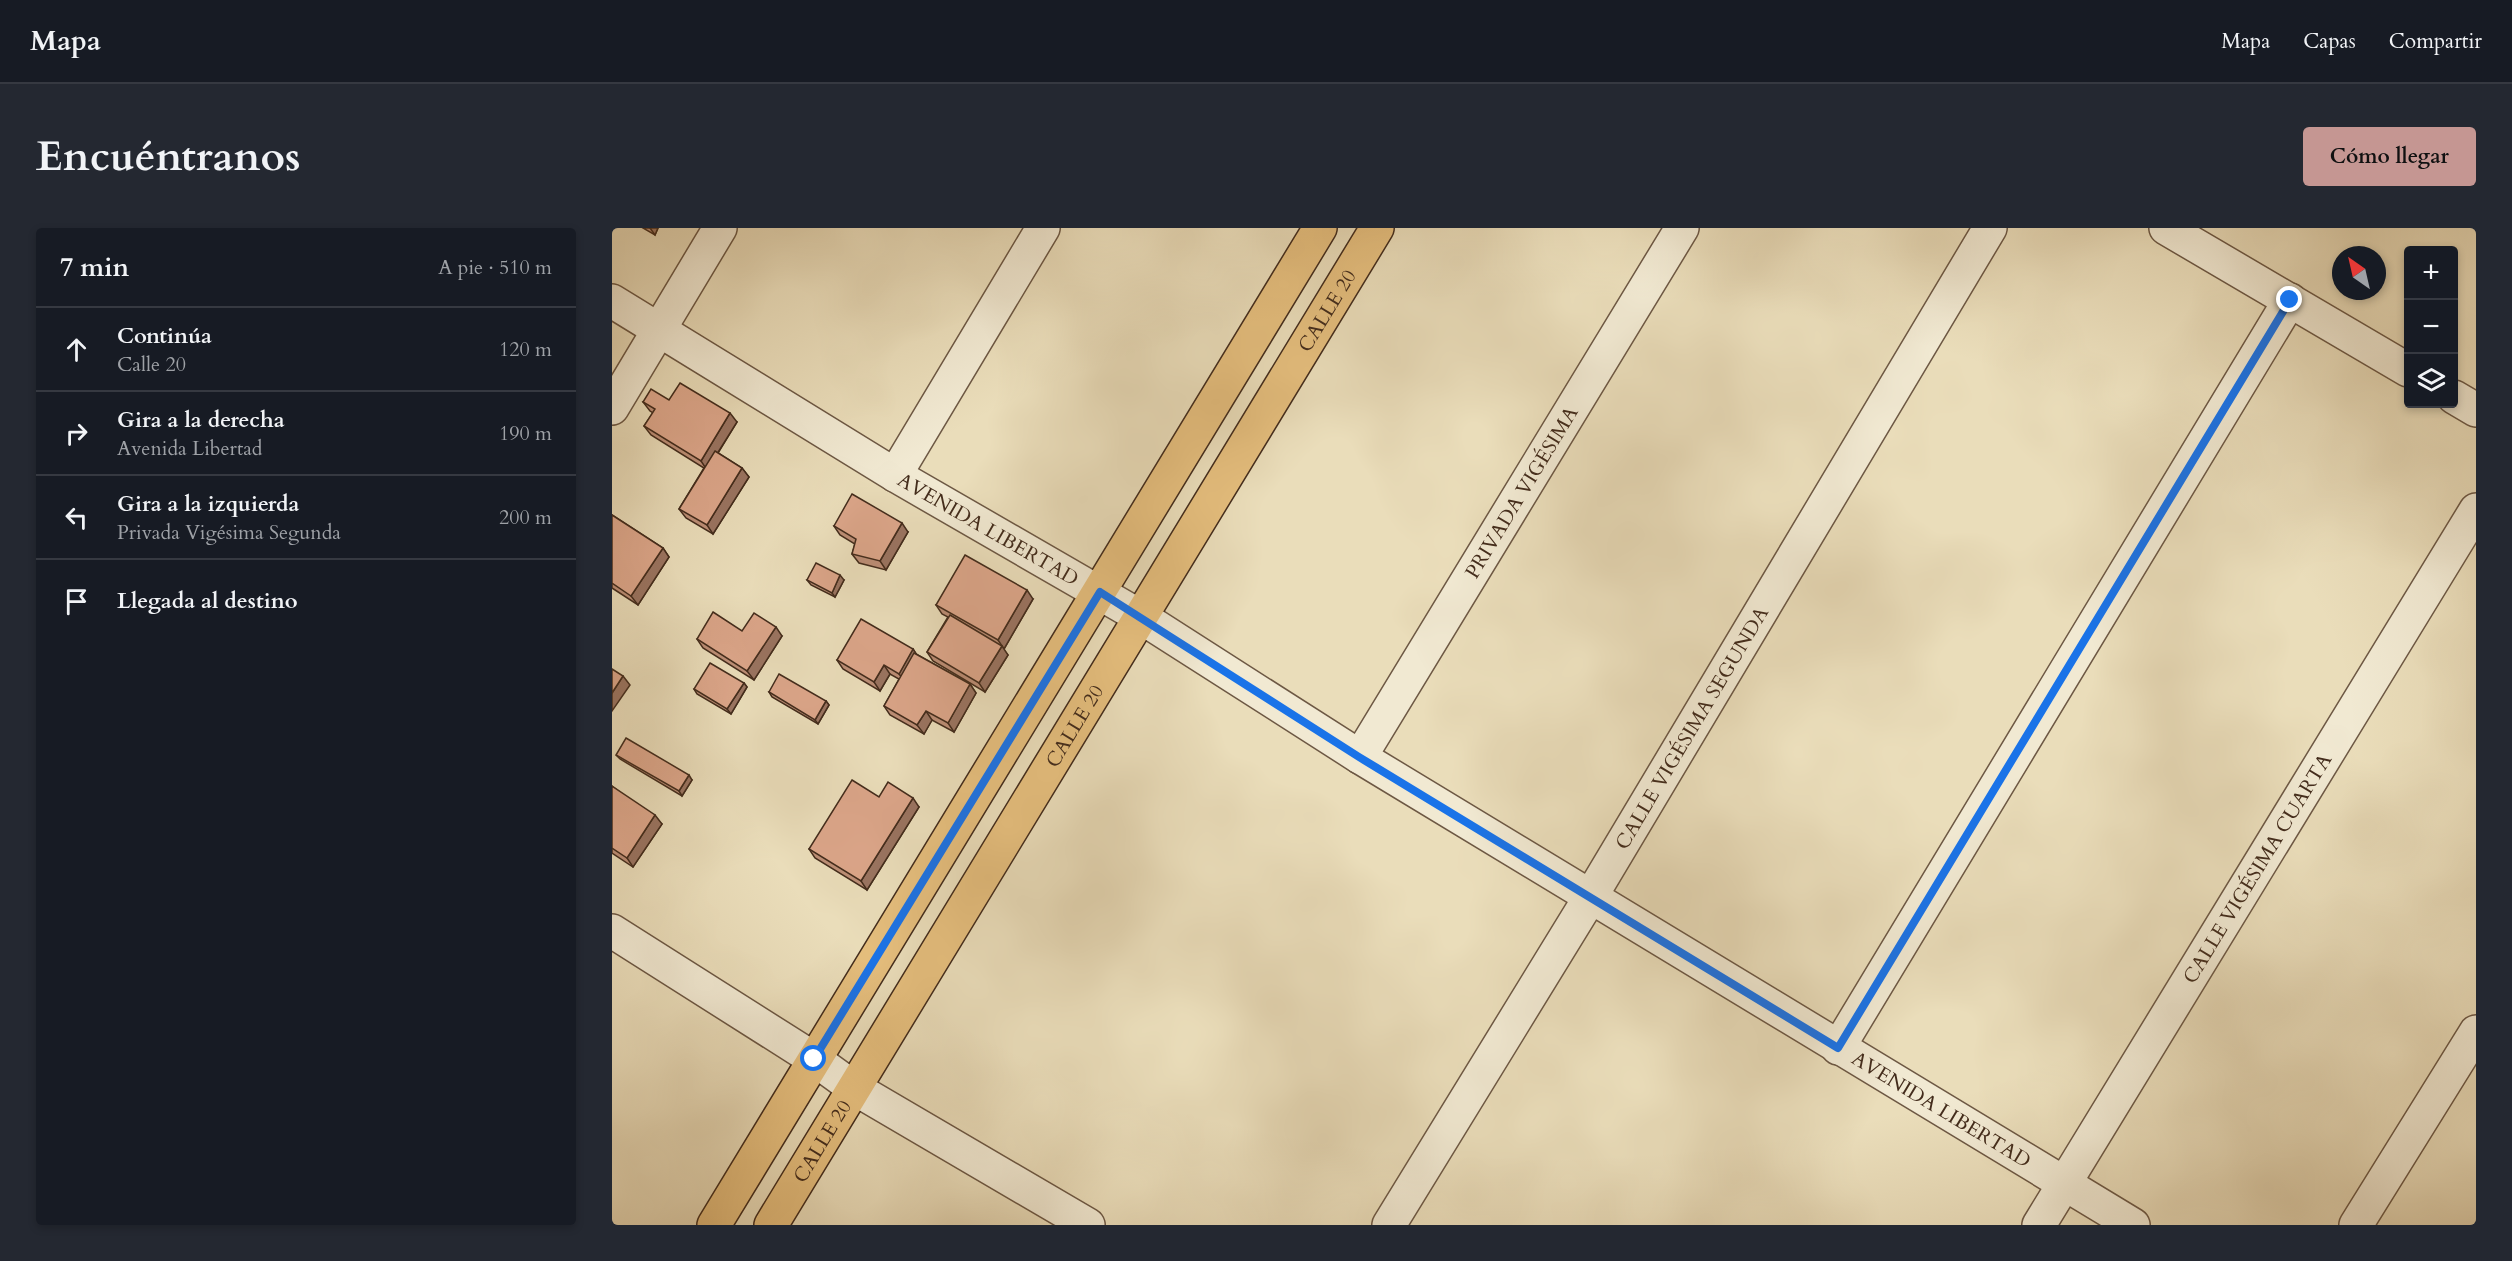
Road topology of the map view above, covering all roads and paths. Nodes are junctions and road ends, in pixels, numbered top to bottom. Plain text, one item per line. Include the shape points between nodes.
1 (720, 228) edge
2 (1043, 228) edge
3 (1320, 228) edge
4 (1377, 228) edge
5 (1683, 228) edge
6 (1990, 228) edge
7 (2166, 228) edge
8 (2290, 300) junction
9 (612, 301) edge
10 (659, 330) junction
11 (2404, 367) edge
12 (2458, 399) edge
13 (612, 408) edge
14 (2476, 410) edge
15 (895, 475) junction
16 (2476, 510) edge
17 (1100, 592) junction
18 (1141, 617) junction
19 (1359, 757) junction
20 (1591, 896) junction
21 (612, 931) edge
22 (2476, 1032) edge
23 (1838, 1048) junction
24 (814, 1059) junction
25 (854, 1088) junction
26 (2064, 1183) junction
27 (714, 1225) edge
28 (771, 1225) edge
29 (1088, 1225) edge
30 (1389, 1225) edge
31 (2039, 1225) edge
32 (2133, 1225) edge
33 (2356, 1225) edge

1 - 10 street
2 - 15 street
3 - 17 main road
4 - 18 main road, CALLE 20
5 - 19 street, PRIVADA VIGÉSIMA
6 - 20 street, CALLE VIGÉSIMA SEGUNDA
7 - 8 street
8 - 11 street
8 - 23 street
9 - 10 street, AVENIDA LIBERTAD
10 - 13 street
10 - 15 street, AVENIDA LIBERTAD
12 - 14 street
15 - 17 street, AVENIDA LIBERTAD
16 - 26 street, CALLE VIGÉSIMA CUARTA
17 - 18 street, AVENIDA LIBERTAD
17 - 24 main road
18 - 19 street, AVENIDA LIBERTAD
18 - 25 main road, CALLE 20
19 - 20 street, AVENIDA LIBERTAD
20 - 23 street, AVENIDA LIBERTAD
20 - 30 street, CALLE VIGÉSIMA SEGUNDA
21 - 24 street
22 - 33 street
23 - 26 street, AVENIDA LIBERTAD
24 - 25 street
24 - 27 main road
25 - 28 main road, CALLE 20
25 - 29 street
26 - 31 street, CALLE VIGÉSIMA CUARTA
26 - 32 street, AVENIDA LIBERTAD

